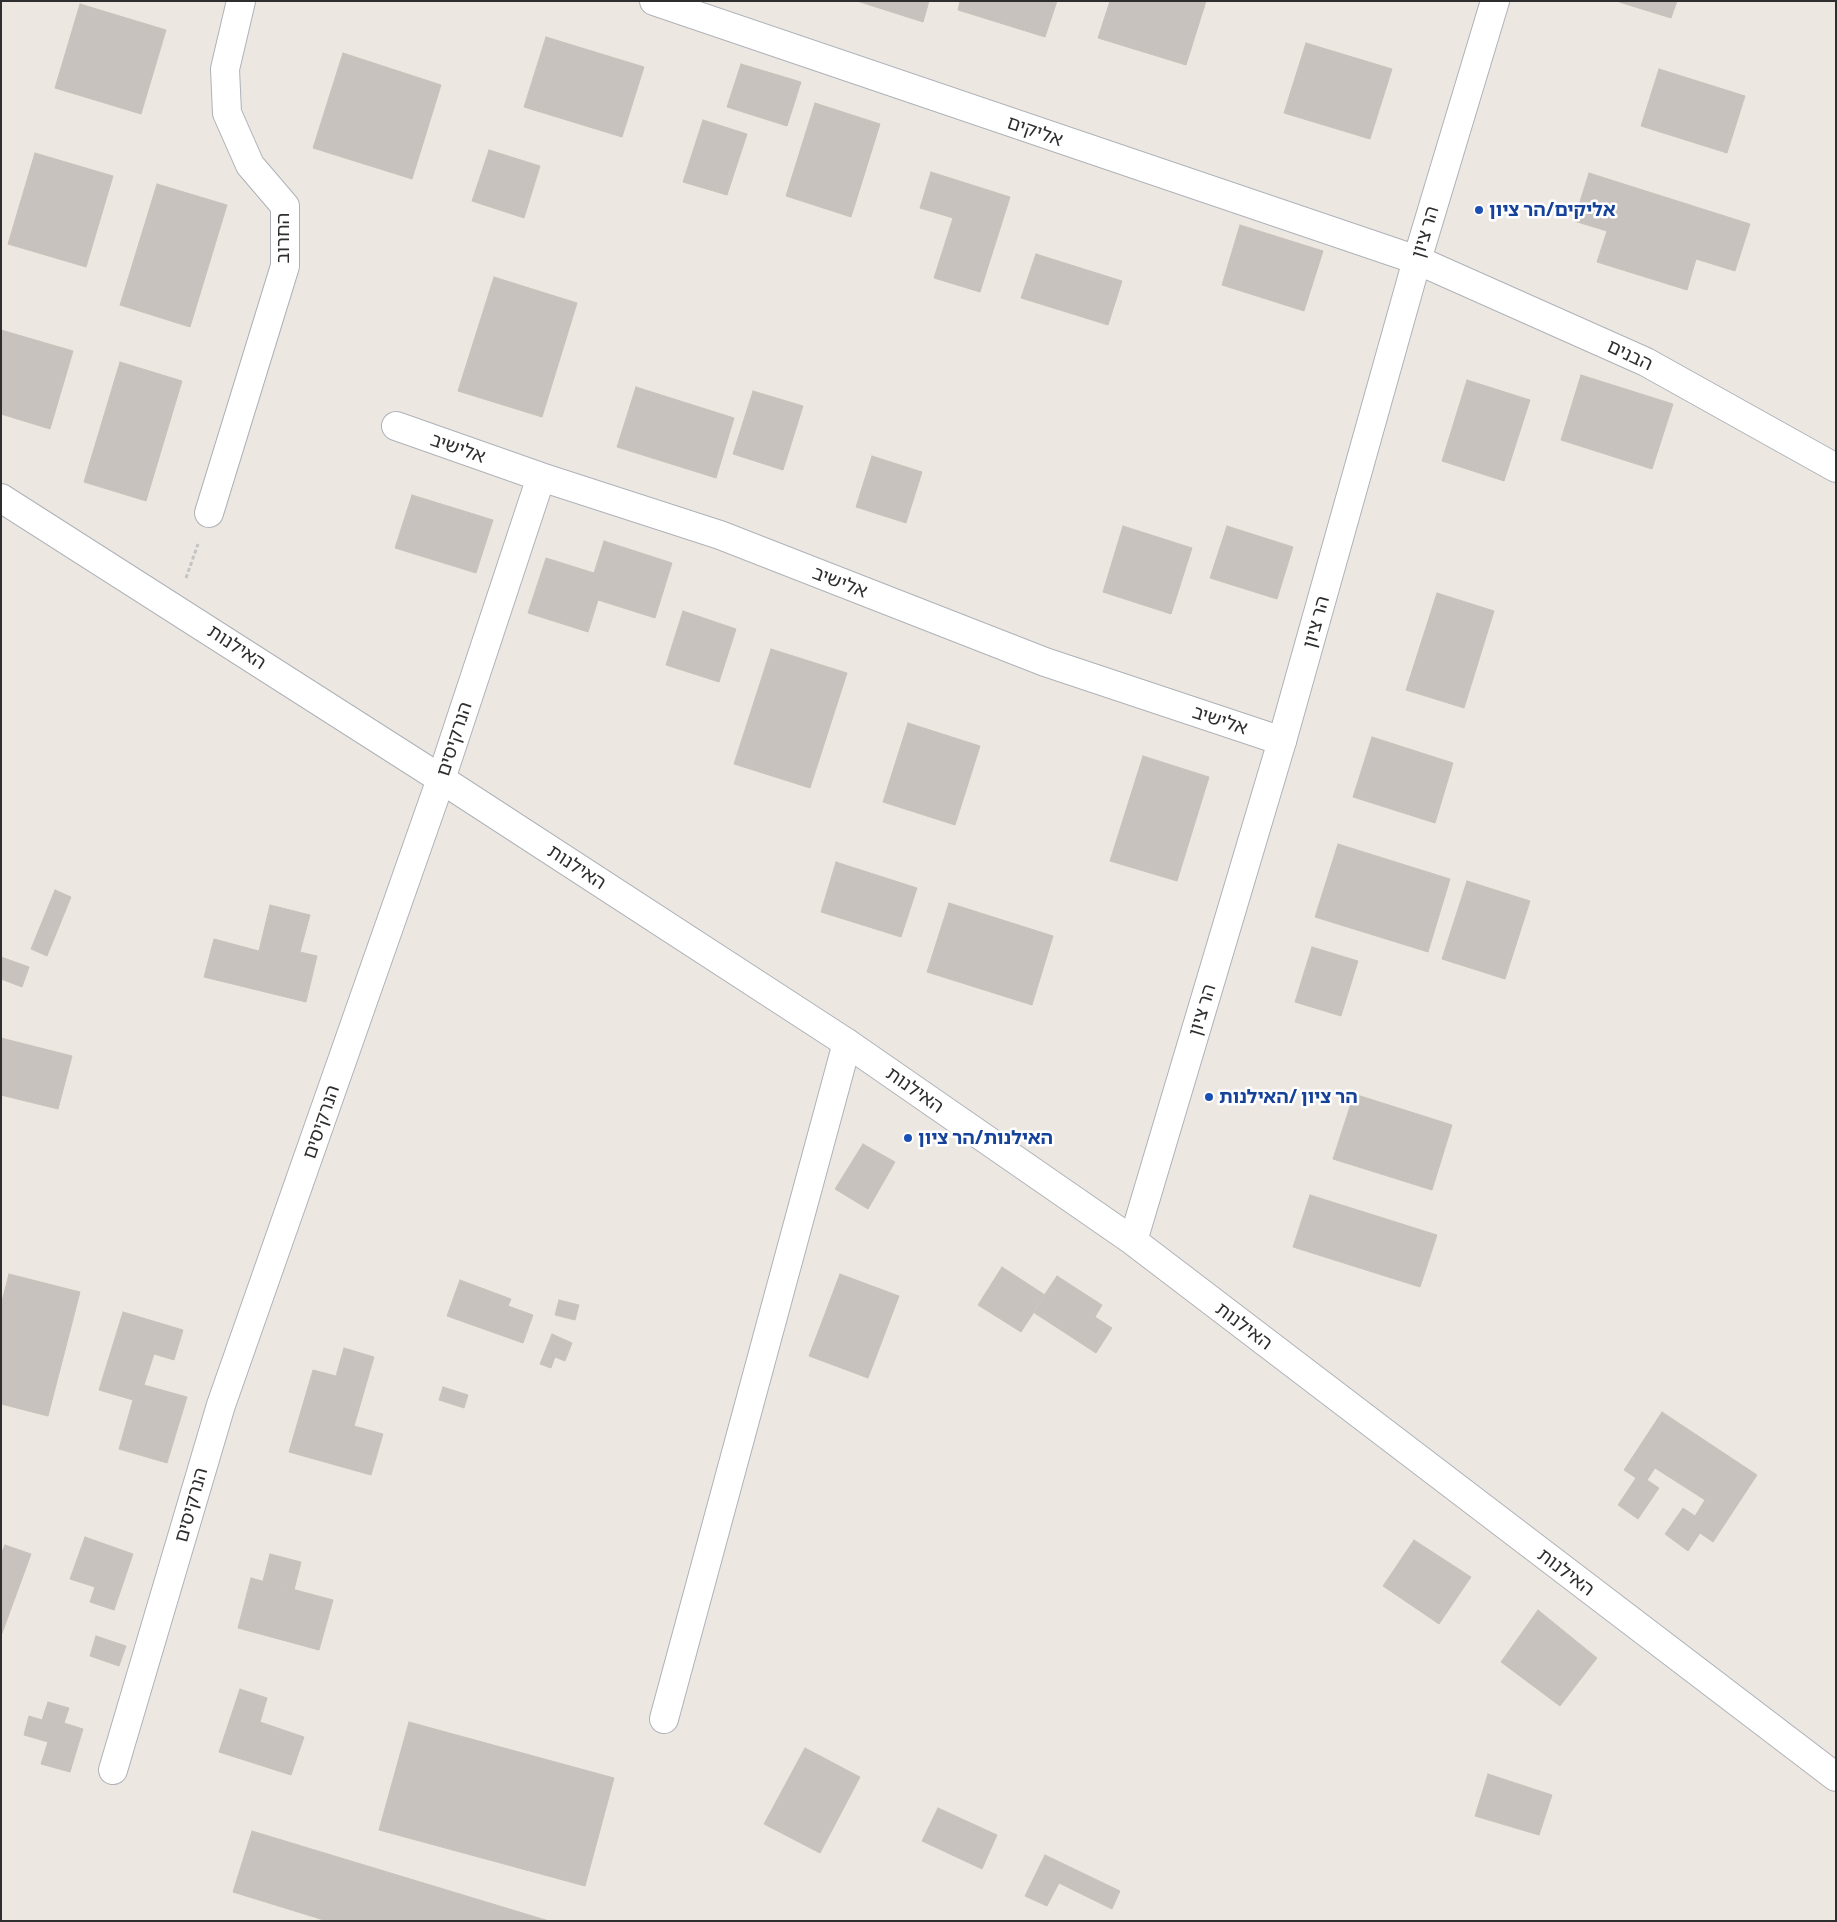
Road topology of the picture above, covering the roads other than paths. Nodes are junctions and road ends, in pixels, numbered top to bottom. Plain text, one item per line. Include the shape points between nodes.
1 (241, 1) edge
2 (654, 1) edge
3 (1496, 1) edge
4 (1417, 260) junction
5 (396, 426) dead end
6 (1836, 468) edge
7 (541, 477) junction
8 (1, 498) edge
9 (209, 512) road end
10 (1282, 740) junction
11 (442, 779) junction
12 (847, 1043) junction
13 (1133, 1241) junction
14 (664, 1719) dead end
15 (112, 1770) dead end
16 (1836, 1777) edge

1 - 9 street, החרוב via 225,69 227,113 250,165 285,206 285,266
2 - 4 street, אליקים
3 - 4 street, הר ציון
4 - 6 street, הבנים via 1646,362
4 - 10 street, הר ציון
5 - 7 street, אלישיב
7 - 10 street, אלישיב via 720,535 1045,662
7 - 11 street, הנרקיסים
8 - 11 street, האילנות
10 - 13 street, הר ציון
11 - 12 street, האילנות
11 - 15 street, הנרקיסים via 220,1405
12 - 13 street, האילנות
12 - 14 street
13 - 16 street, האילנות

